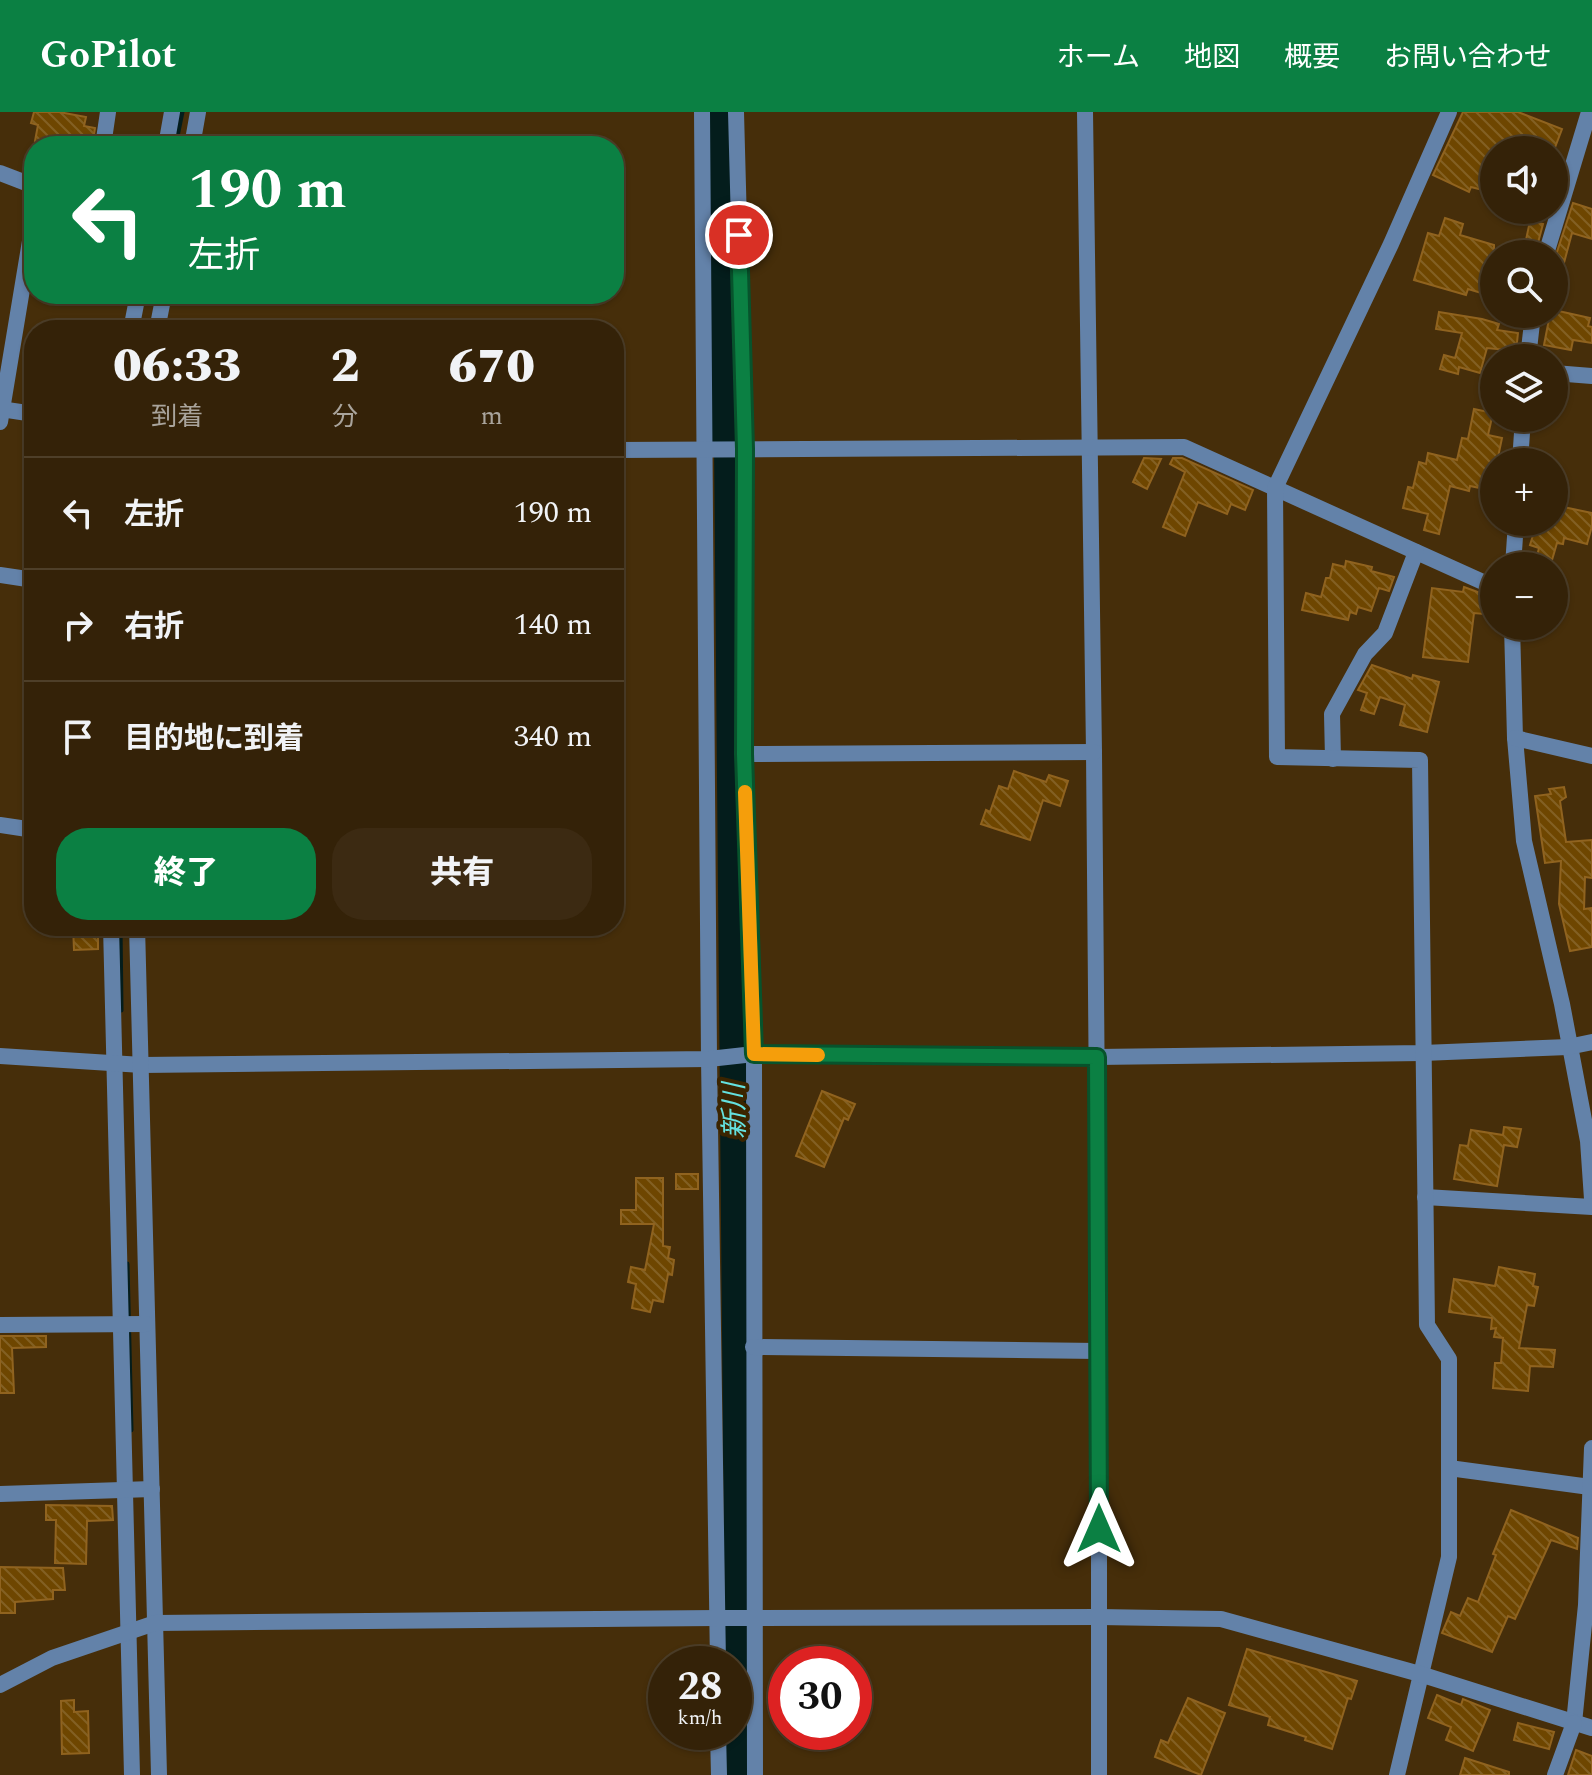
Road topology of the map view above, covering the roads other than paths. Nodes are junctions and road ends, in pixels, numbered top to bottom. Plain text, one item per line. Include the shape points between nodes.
1 (108, 112) edge
2 (172, 112) edge
3 (198, 112) edge
4 (702, 112) edge
5 (736, 112) edge
6 (1085, 112) edge
7 (1449, 112) edge
8 (1589, 112) edge
9 (104, 136) edge
10 (168, 136) edge
11 (194, 136) edge
12 (0, 173) edge
13 (24, 182) edge
14 (1550, 240) edge
15 (24, 276) edge
16 (1568, 374) edge
17 (1592, 376) edge
18 (1, 413) edge
19 (24, 414) edge
20 (1089, 447) junction
21 (710, 449) junction
22 (745, 449) junction
23 (624, 450) edge
24 (1275, 488) junction
25 (1416, 552) junction
26 (0, 575) edge
27 (24, 579) edge
28 (1480, 581) edge
29 (1512, 640) edge
30 (1515, 738) junction
31 (1094, 752) junction
32 (744, 754) junction
33 (1592, 756) edge
34 (1333, 759) junction
35 (0, 825) edge
36 (24, 829) edge
37 (111, 936) edge
38 (137, 936) edge
39 (1592, 1042) edge
40 (1568, 1047) junction
41 (1423, 1053) junction
42 (754, 1054) junction
43 (0, 1056) edge
44 (1097, 1057) junction
45 (715, 1059) junction
46 (113, 1063) junction
47 (142, 1065) junction
48 (1425, 1197) junction
49 (1592, 1199) edge
50 (1592, 1207) edge
51 (120, 1324) junction
52 (146, 1324) junction
53 (0, 1325) edge
54 (753, 1347) junction
55 (1099, 1351) junction
56 (1592, 1448) edge
57 (1449, 1468) junction
58 (1590, 1487) junction
59 (152, 1489) junction
60 (124, 1490) junction
61 (0, 1494) edge
62 (128, 1577) junction
63 (154, 1578) junction
64 (1099, 1617) junction
65 (722, 1618) junction
66 (754, 1619) junction
67 (155, 1623) junction
68 (128, 1632) junction
69 (720, 1646) edge
70 (1420, 1674) junction
71 (0, 1685) edge
72 (1574, 1723) junction
73 (1592, 1728) edge
74 (158, 1734) junction
75 (131, 1736) junction
76 (718, 1750) edge
77 (132, 1775) edge
78 (159, 1775) edge
79 (719, 1775) edge
80 (755, 1775) edge
81 (1099, 1775) edge
82 (1397, 1775) edge
83 (1555, 1775) edge

1 - 9 street
2 - 10 street
3 - 11 street
4 - 21 street
5 - 22 street
6 - 20 street
7 - 24 street
8 - 14 street
12 - 13 street
15 - 18 street
16 - 17 street
18 - 19 street
20 - 22 street
20 - 24 street via 1184,447
20 - 31 street
21 - 22 street
21 - 23 street
21 - 45 street
22 - 32 street
24 - 25 street
24 - 34 street via 1277,757
25 - 28 street
25 - 34 street via 1385,633 1365,654 1332,714
26 - 27 street
29 - 30 street
30 - 33 street
30 - 40 street via 1524,841
31 - 32 street
31 - 44 street
32 - 42 street
34 - 41 street via 1420,760
35 - 36 street
37 - 46 street
38 - 47 street
39 - 40 street
40 - 41 street
40 - 49 street via 1588,1141
41 - 44 street
41 - 48 street
42 - 44 street
42 - 45 street
42 - 54 street
43 - 46 street
44 - 55 street
45 - 47 street
45 - 65 street
46 - 47 street
46 - 51 street
47 - 52 street
48 - 50 street
48 - 57 street via 1427,1325 1449,1359
51 - 52 street
51 - 53 street
51 - 60 street
52 - 59 street
54 - 55 street
54 - 66 street
55 - 64 street
56 - 58 street
57 - 58 street
57 - 70 street via 1449,1557
58 - 72 street
59 - 60 street
59 - 63 street
60 - 61 street
60 - 62 street
62 - 63 street
62 - 68 street
63 - 67 street
64 - 66 street
64 - 70 street via 1221,1619
64 - 81 street
65 - 66 street
65 - 67 street
65 - 69 street
66 - 80 street
67 - 68 street
67 - 74 street
68 - 71 street via 52,1658
68 - 75 street
70 - 72 street
70 - 82 street
72 - 73 street
72 - 83 street
74 - 75 street
74 - 78 street
75 - 77 street
76 - 79 street

